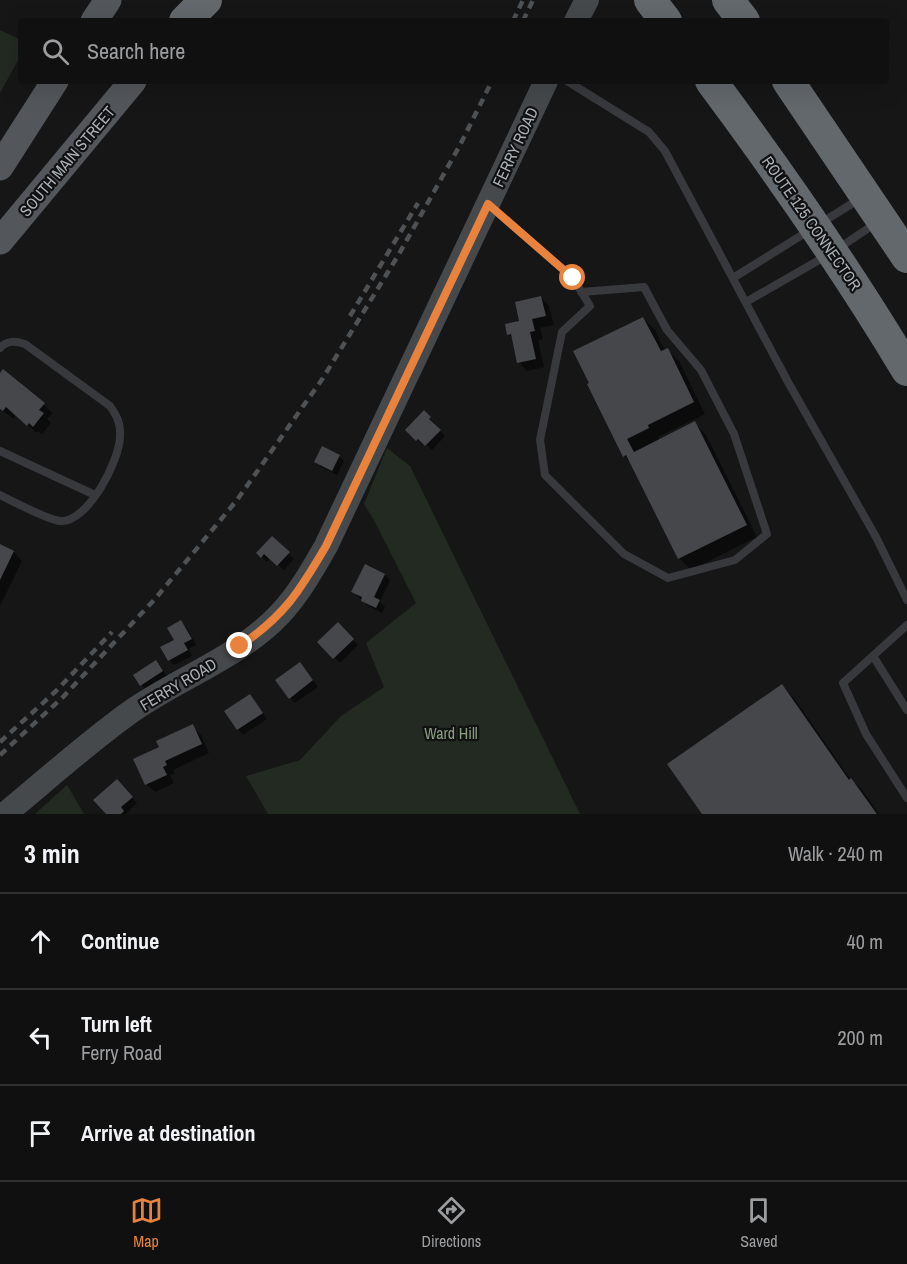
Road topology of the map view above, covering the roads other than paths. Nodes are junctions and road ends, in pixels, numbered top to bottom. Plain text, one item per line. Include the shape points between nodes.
1 (108, 0) edge
2 (196, 0) edge
3 (206, 0) edge
4 (587, 0) edge
5 (650, 0) edge
6 (728, 0) edge
7 (96, 18) edge
8 (182, 18) edge
9 (188, 18) edge
10 (578, 18) edge
11 (664, 18) edge
12 (742, 18) edge
13 (53, 84) edge
14 (131, 84) edge
15 (545, 84) edge
16 (572, 84) edge
17 (713, 84) edge
18 (790, 84) edge
19 (0, 167) edge
20 (488, 204) junction
21 (875, 207) junction
22 (816, 226) junction
23 (0, 242) edge
24 (833, 252) junction
25 (907, 257) edge
26 (733, 278) junction
27 (581, 291) junction
28 (746, 302) junction
29 (0, 348) edge
30 (907, 370) edge
31 (0, 451) edge
32 (0, 495) edge
33 (95, 495) junction
34 (907, 600) edge
35 (907, 625) edge
36 (873, 656) junction
37 (907, 710) edge
38 (907, 798) edge
39 (5, 814) edge

1 - 7 main road
2 - 8 main road
3 - 9 highway
4 - 10 street
5 - 11 highway
6 - 12 highway
13 - 19 main road
14 - 23 main road, SOUTH MAIN STREET
15 - 20 street, FERRY ROAD
16 - 26 lane via 649,132 682,182
17 - 22 highway, ROUTE 125 CONNECTOR
18 - 21 highway
20 - 27 lane via 573,278
20 - 39 street, FERRY ROAD via 326,546 299,591 258,633 206,669 167,687 129,713
21 - 22 lane
21 - 24 lane
21 - 25 highway
22 - 24 highway, ROUTE 125 CONNECTOR
22 - 26 lane
24 - 28 lane
24 - 30 highway, ROUTE 125 CONNECTOR
26 - 28 lane
27 - 27 lane via 590,306 562,332 540,440 546,475 624,554 668,578 735,560 767,534 734,434 701,370 667,330 644,287
28 - 34 lane
29 - 33 lane via 8,342 25,344 110,406 119,420 120,437 110,471
31 - 33 lane
32 - 33 lane via 60,521 80,514
35 - 36 lane
36 - 37 lane
36 - 38 lane via 843,683 866,734

